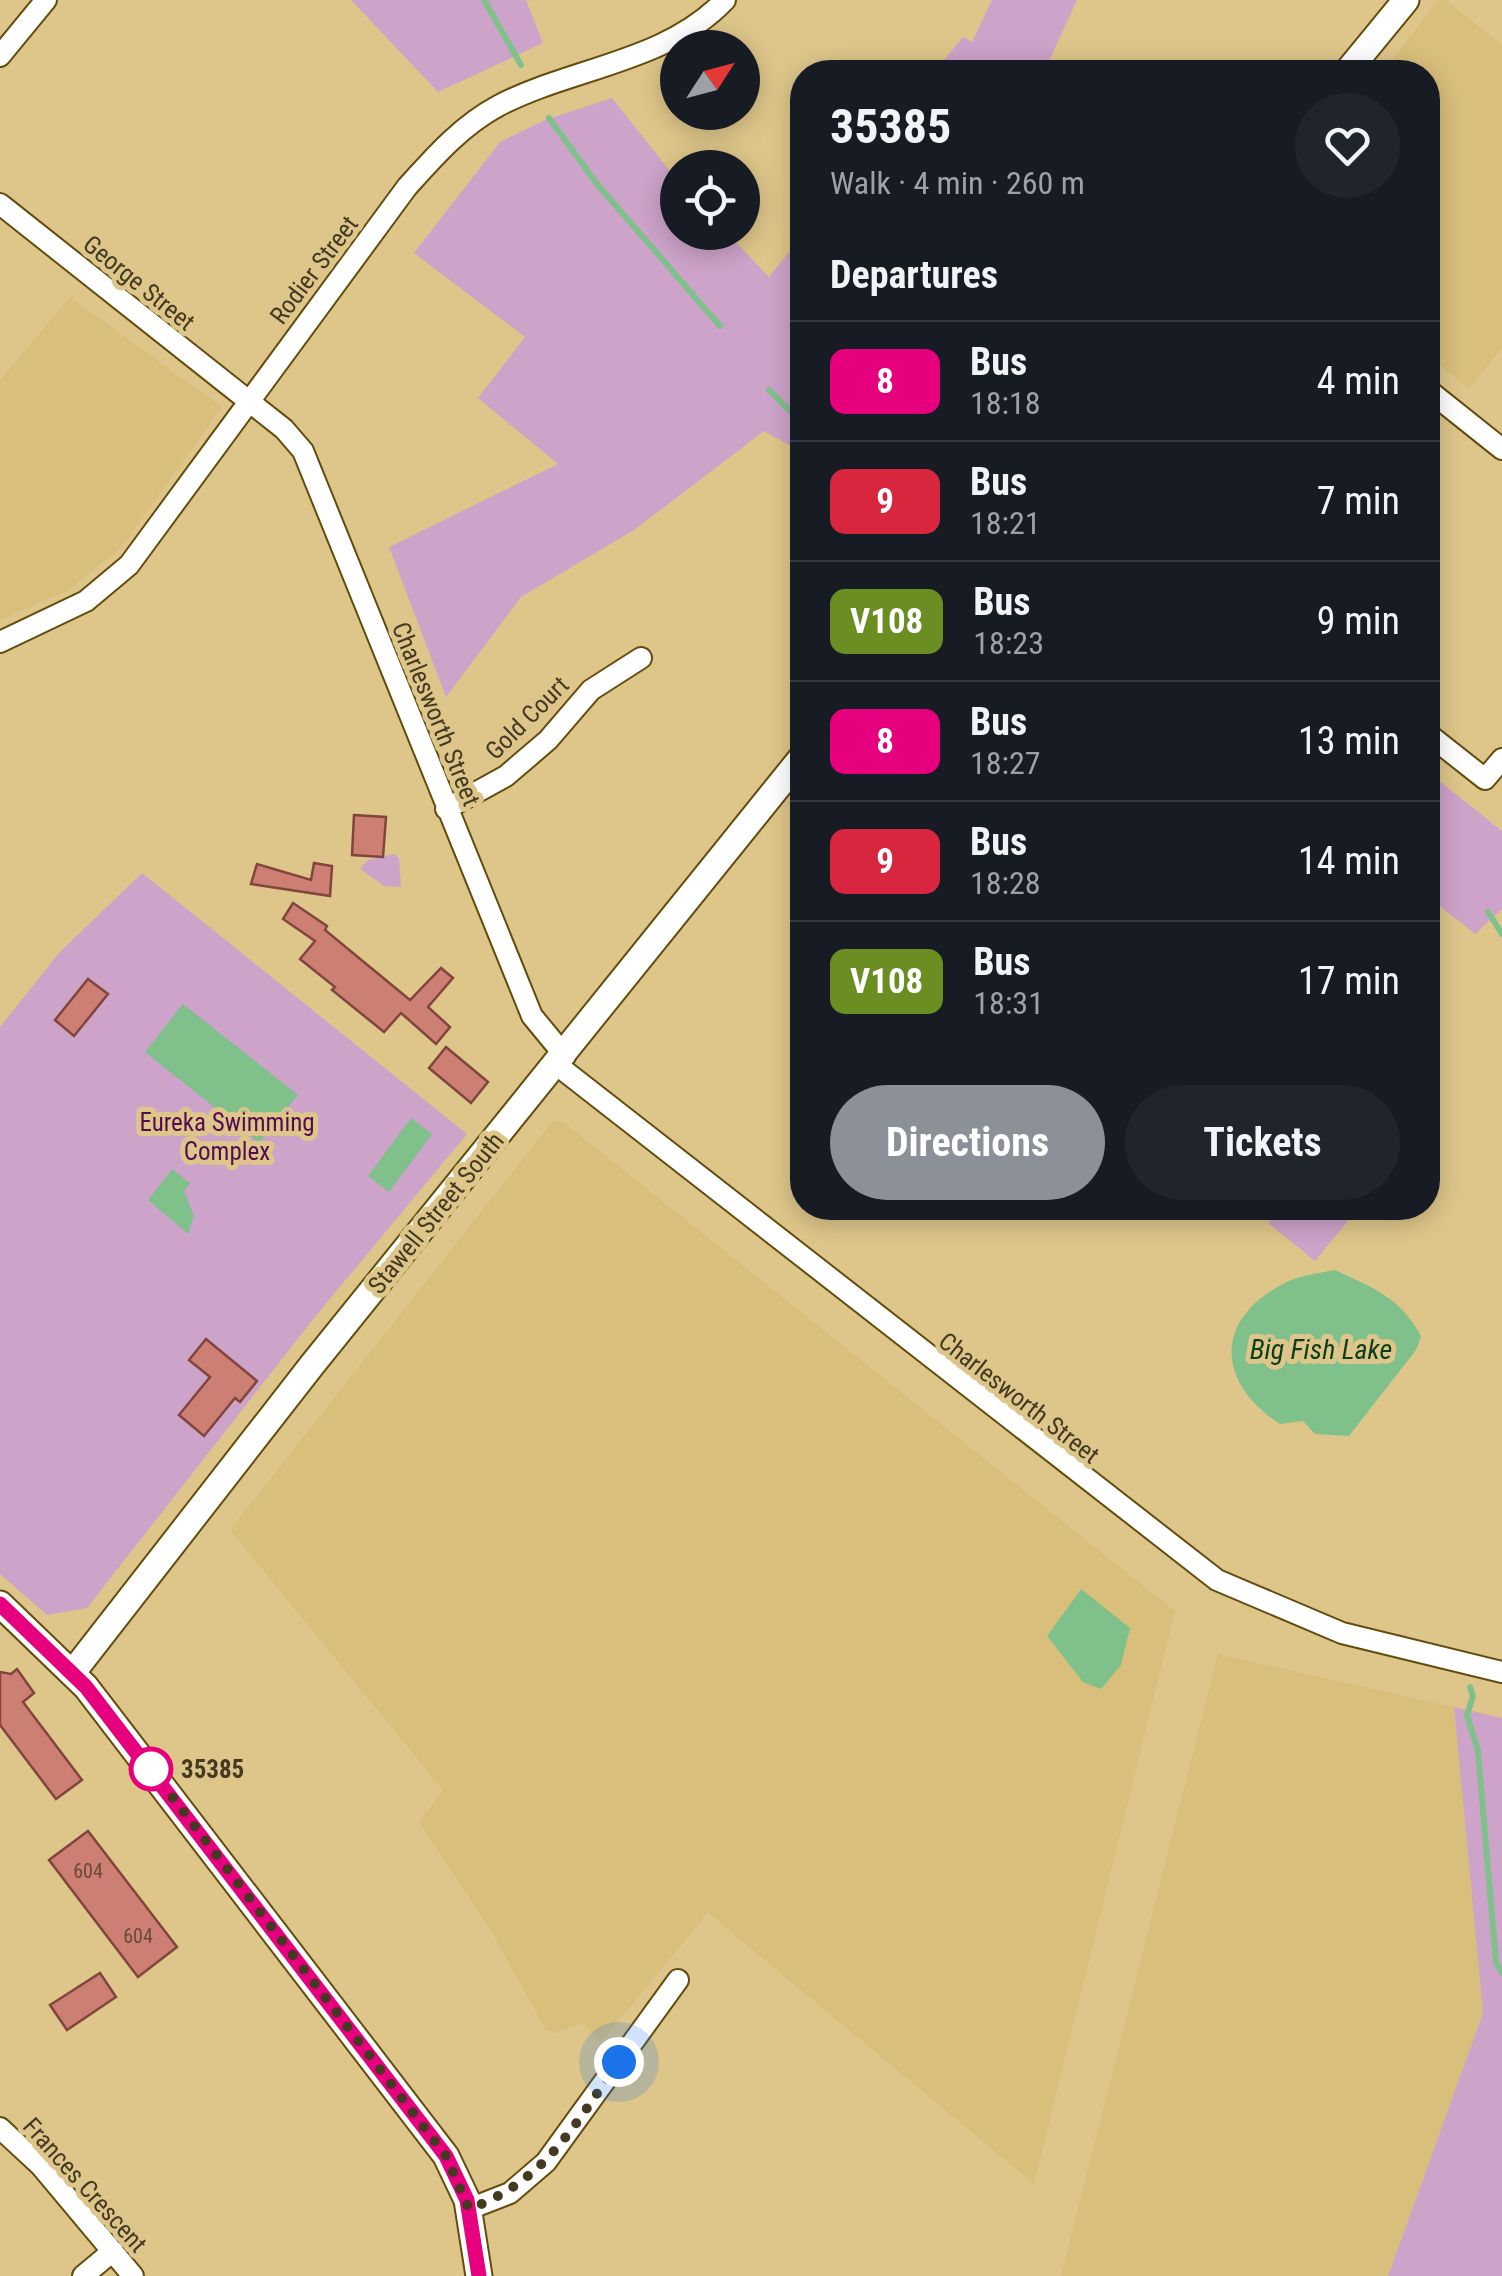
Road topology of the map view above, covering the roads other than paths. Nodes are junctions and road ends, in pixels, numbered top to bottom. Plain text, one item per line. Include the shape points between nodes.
1 (46, 0) edge
2 (725, 0) edge
3 (1406, 0) edge
4 (1419, 0) edge
5 (0, 56) edge
6 (1358, 60) edge
7 (1359, 60) edge
8 (0, 204) edge
9 (1440, 400) edge
10 (248, 402) junction
11 (1502, 449) edge
12 (0, 642) edge
13 (641, 658) dead end
14 (1440, 743) edge
15 (1502, 759) edge
16 (790, 773) edge
17 (446, 809) junction
18 (561, 1061) junction
19 (4, 1613) edge
20 (73, 1672) junction
21 (1502, 1672) edge
22 (678, 1980) dead end
23 (0, 2128) edge
24 (469, 2209) junction
25 (112, 2251) junction
26 (84, 2276) edge
27 (133, 2276) edge
28 (478, 2276) edge

1 - 5 street
2 - 10 street, Rodier Street via 682,34 511,100 461,132 407,187
3 - 6 street
4 - 7 street
8 - 10 street, George Street
9 - 11 street
10 - 12 street, Rodier Street via 116,578 66,612
10 - 17 street, Charlesworth Street via 292,437 315,474
13 - 17 street, Gold Court via 590,690 506,776
14 - 15 street via 1486,779
16 - 18 street, Stawell Street South
17 - 18 street, Charlesworth Street via 532,1016
18 - 20 street, Stawell Street South
18 - 21 street, Charlesworth Street via 1217,1580 1342,1633
19 - 20 street
20 - 24 street via 446,2156
22 - 24 street via 546,2162 510,2192
23 - 25 street, Frances Crescent via 42,2166
24 - 28 street
25 - 26 street
25 - 27 street, Frances Crescent

